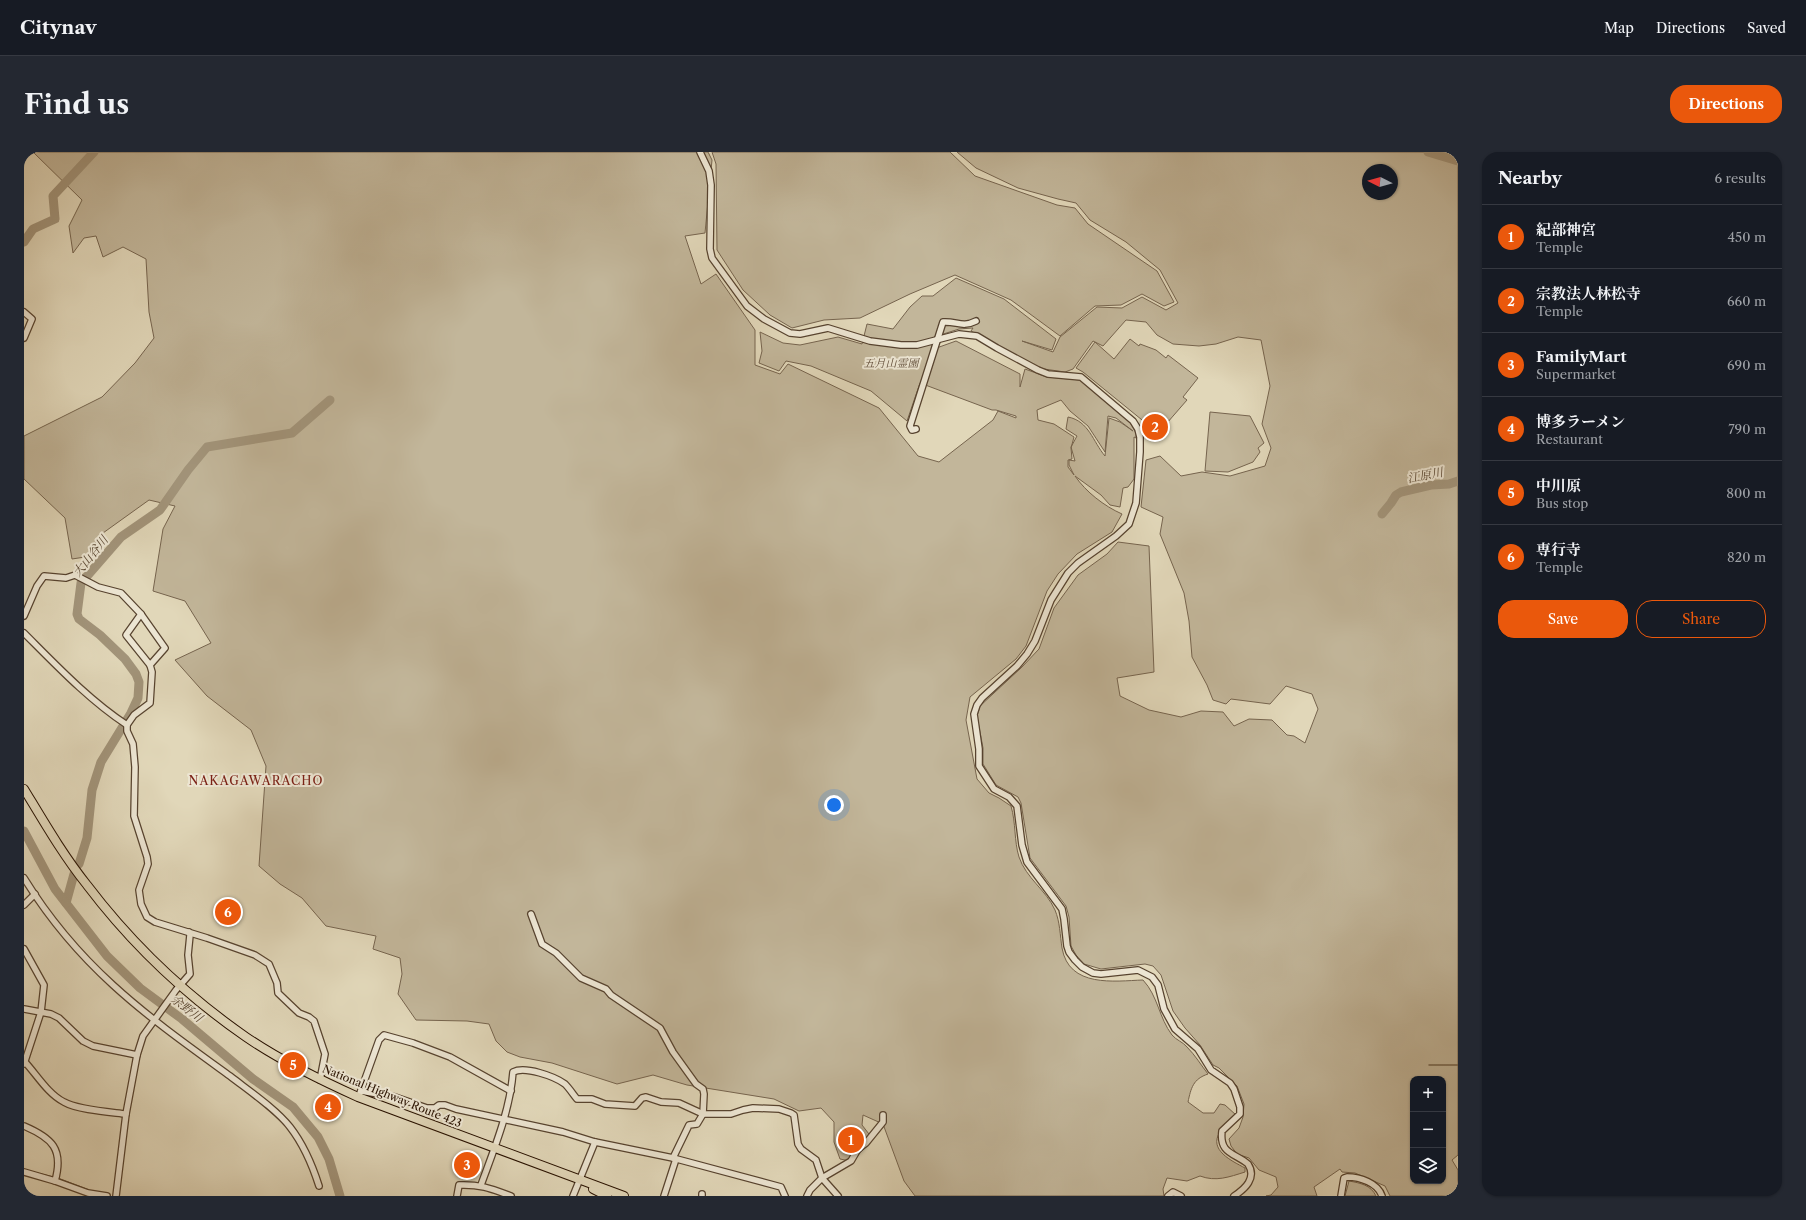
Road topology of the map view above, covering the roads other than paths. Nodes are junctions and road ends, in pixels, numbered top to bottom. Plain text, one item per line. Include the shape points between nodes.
1 (700, 152) edge
2 (24, 312) edge
3 (976, 321) dead end
4 (24, 338) edge
5 (938, 340) junction
6 (916, 429) dead end
7 (141, 614) junction
8 (24, 616) edge
9 (24, 633) edge
10 (150, 665) junction
11 (127, 725) junction
12 (24, 789) edge
13 (24, 878) edge
14 (35, 894) junction
15 (24, 905) edge
16 (531, 914) dead end
17 (189, 932) junction
18 (24, 949) edge
19 (178, 987) junction
20 (24, 1009) edge
21 (40, 1012) junction
22 (155, 1018) junction
23 (137, 1055) junction
24 (25, 1063) edge
25 (320, 1080) junction
26 (511, 1092) junction
27 (360, 1094) junction
28 (126, 1114) junction
29 (703, 1114) junction
30 (883, 1115) dead end
31 (503, 1120) junction
32 (24, 1126) edge
33 (594, 1142) junction
34 (494, 1149) junction
35 (674, 1159) junction
36 (25, 1174) edge
37 (822, 1178) junction
38 (579, 1180) junction
39 (55, 1181) junction
40 (481, 1185) junction
41 (319, 1186) dead end
42 (608, 1193) edge
43 (107, 1196) edge
44 (116, 1196) edge
45 (457, 1196) edge
46 (511, 1196) edge
47 (573, 1196) edge
48 (622, 1196) edge
49 (664, 1196) edge
50 (785, 1196) edge
51 (807, 1196) edge
52 (838, 1196) edge
53 (1168, 1196) edge
54 (1181, 1196) edge
55 (1234, 1196) edge
56 (1341, 1196) edge
57 (1382, 1196) edge

1 - 5 street via 709,172 711,186 712,258 747,306 790,333 800,334 828,328 870,341 901,345 917,345
2 - 4 street via 32,320
3 - 5 street via 968,326 943,322
5 - 6 street via 910,426 912,430
5 - 55 street via 959,334 977,336 1048,374 1081,377 1133,421 1138,429 1140,452 1136,503 1129,524 1068,573 1051,600 1035,641 1027,654 977,704 974,714 980,766 994,789 1009,797 1017,806 1027,862 1062,909 1066,946 1075,960 1093,973 1138,970 1148,974 1158,985 1164,1009 1175,1029 1198,1049 1211,1070 1234,1089 1240,1114 1222,1131 1222,1144 1226,1150 1248,1164 1251,1174 1247,1186
7 - 8 street via 121,593 98,587 75,575 66,578 44,576
7 - 10 street via 126,635
7 - 10 street via 165,648
9 - 11 street via 63,672 115,718
10 - 11 street via 150,703 134,715
11 - 17 street via 133,744 135,767 134,816 148,864 139,890 141,904 147,917 155,922
12 - 19 highway, National Highway Route 423 via 62,852 87,886
13 - 14 street
14 - 15 street
14 - 22 street via 59,928 89,962 113,985
16 - 29 street via 542,944 556,953 581,978 606,989 660,1028 673,1052 696,1084 703,1089
17 - 19 street via 190,974
17 - 25 street via 255,955 269,964 277,983 278,994 299,1014 314,1021 325,1054
18 - 21 street via 44,985
19 - 22 street
19 - 25 highway, National Highway Route 423 via 247,1038
20 - 21 street
21 - 23 street via 59,1018 83,1041 93,1046
21 - 24 street
22 - 23 street via 143,1036
22 - 41 street via 259,1098 289,1125 311,1160
23 - 28 street
24 - 28 street via 52,1093 65,1103
25 - 27 highway, National Highway Route 423
26 - 27 street via 450,1057 384,1035 379,1040
26 - 29 street via 513,1072 520,1069 564,1083 577,1099 635,1106 646,1097 661,1102 679,1103
26 - 31 street
27 - 31 street via 395,1097 427,1108 445,1105
27 - 34 highway, National Highway Route 423
28 - 44 street
29 - 35 street via 697,1124 689,1125
29 - 37 street via 731,1114 753,1108 779,1109 791,1113 794,1115 798,1144 816,1160
30 - 37 street via 883,1122 858,1149 851,1161
31 - 33 street via 563,1132
31 - 34 street
32 - 39 street via 39,1132 54,1145 59,1155
33 - 35 street
33 - 38 street
34 - 38 highway, National Highway Route 423
34 - 40 street
35 - 49 street
35 - 50 street via 781,1187
36 - 39 street
37 - 51 street
37 - 52 street
38 - 42 highway, National Highway Route 423
38 - 47 street
39 - 43 street via 88,1194
40 - 45 street via 459,1185
40 - 46 street
42 - 48 highway, National Highway Route 423
53 - 54 street via 1173,1192
56 - 57 street via 1344,1178 1352,1177 1378,1188

